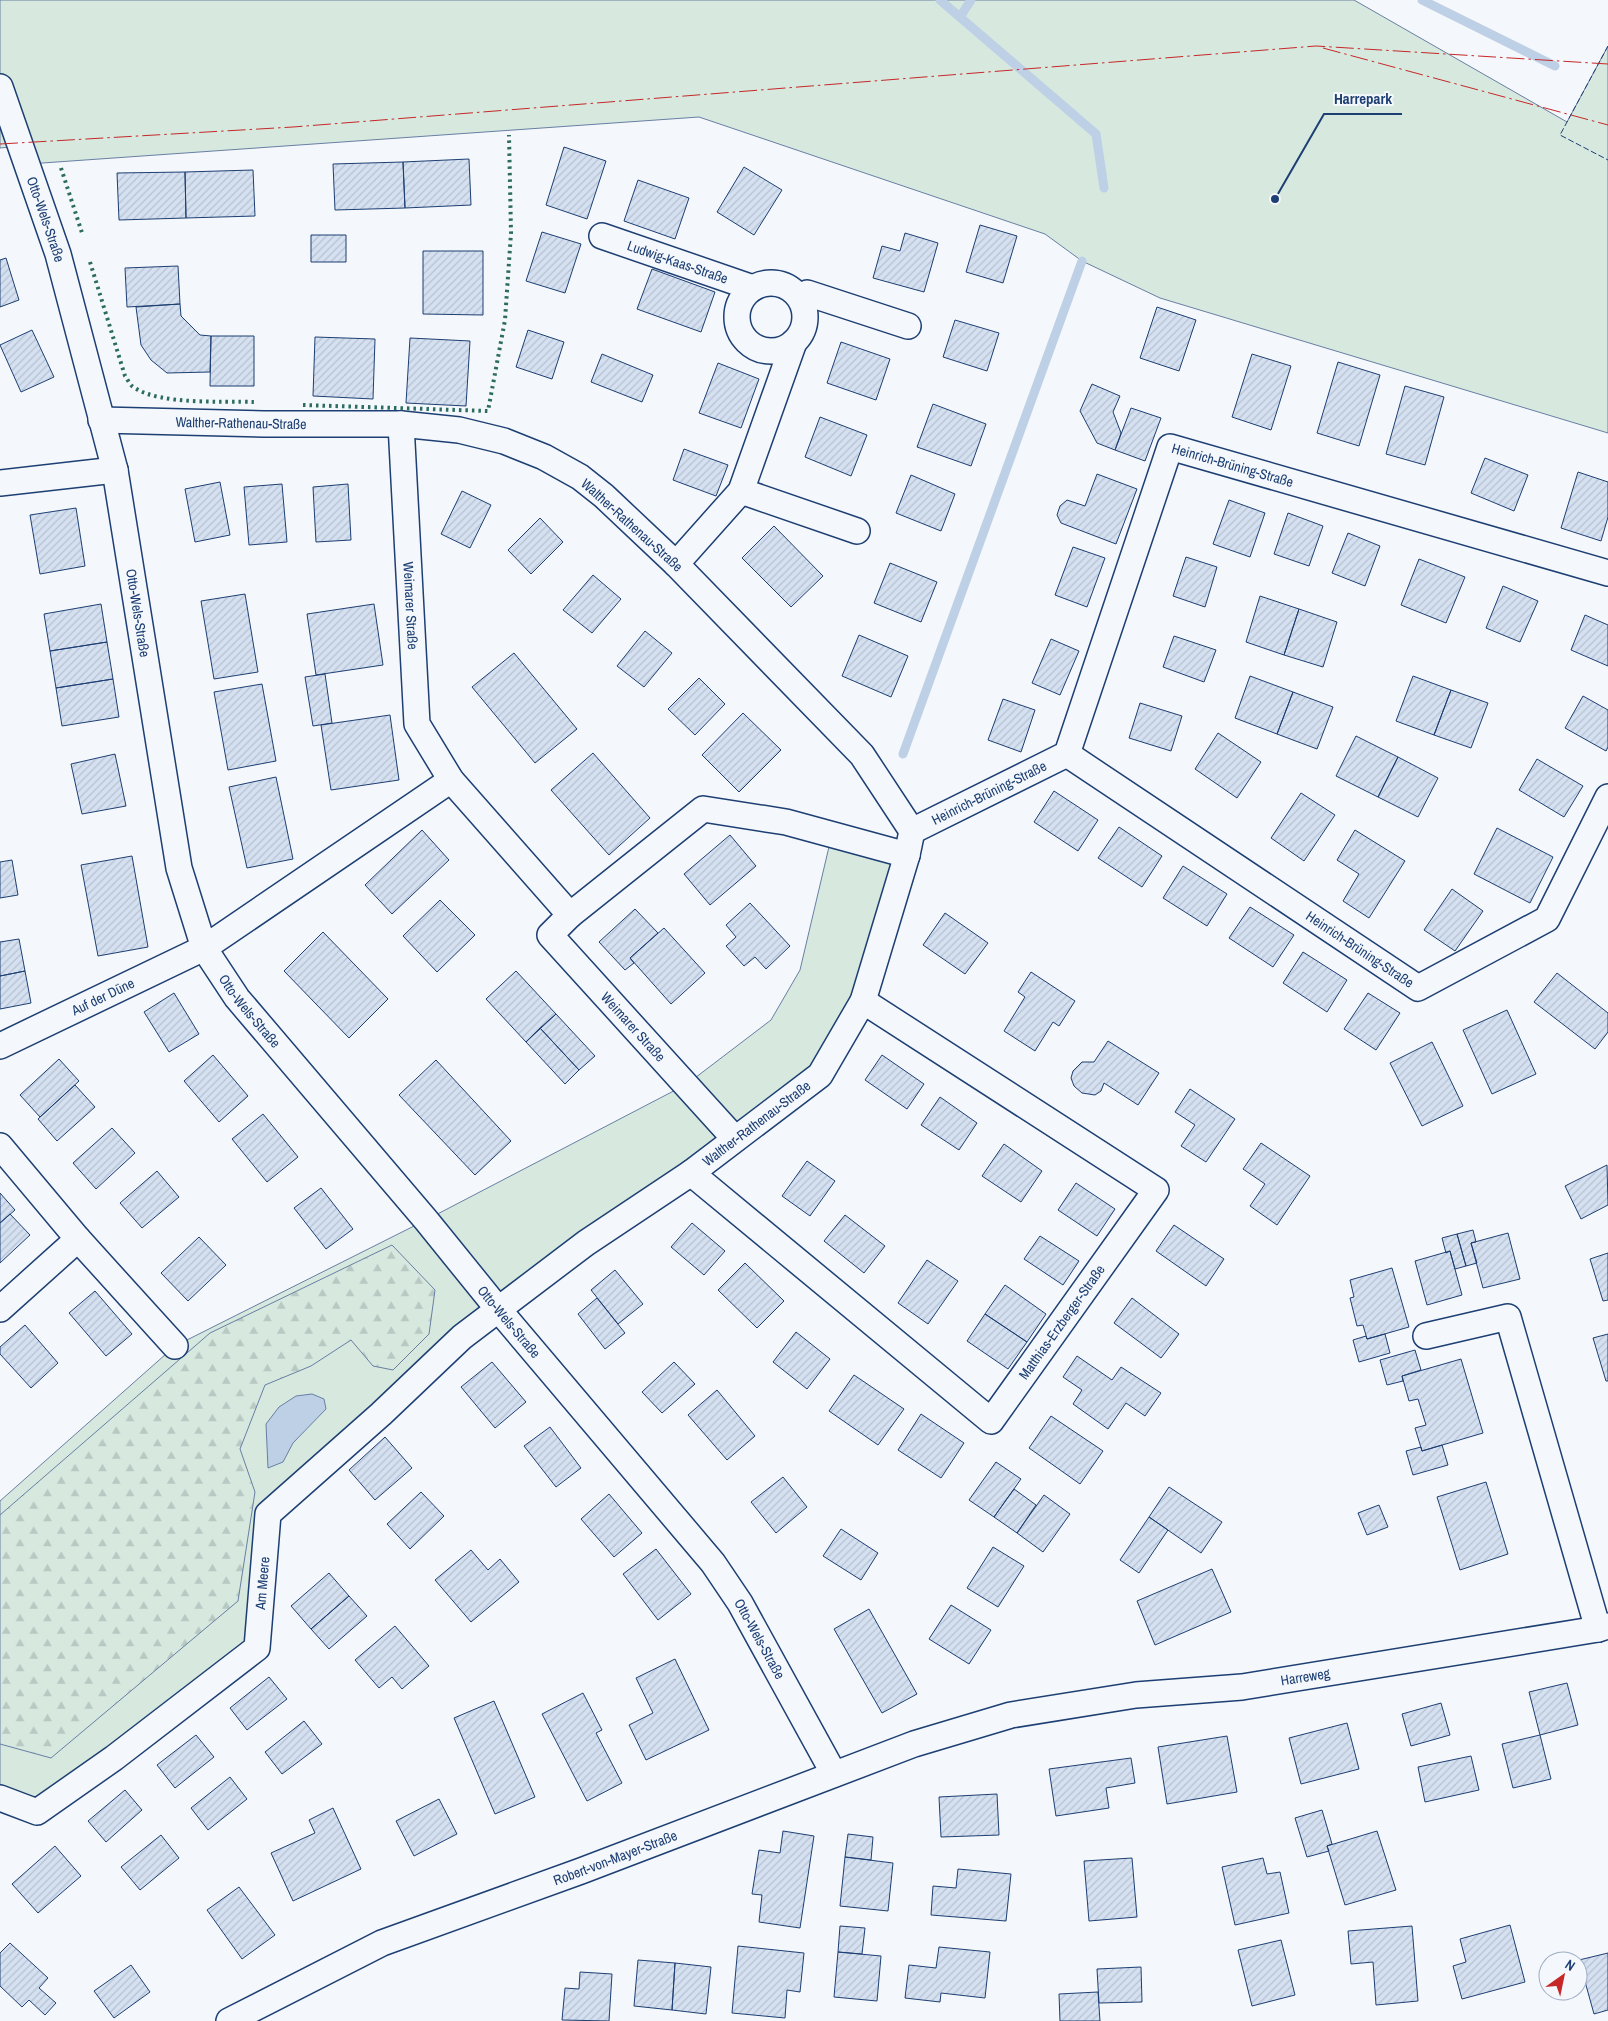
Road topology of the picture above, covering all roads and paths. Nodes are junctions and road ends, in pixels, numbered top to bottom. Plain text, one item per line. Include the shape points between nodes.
1 (0, 87) edge
2 (602, 236) dead end
3 (753, 288) junction
4 (800, 297) junction
5 (908, 326) dead end
6 (794, 342) junction
7 (101, 420) junction
8 (401, 424) junction
9 (115, 470) junction
10 (0, 483) edge
11 (741, 491) junction
12 (857, 531) dead end
13 (676, 564) junction
14 (1608, 573) edge
15 (1067, 754) junction
16 (451, 780) junction
17 (1608, 797) edge
18 (912, 831) junction
19 (906, 855) junction
20 (570, 916) junction
21 (204, 948) junction
22 (863, 1001) junction
23 (0, 1046) edge
24 (734, 1139) junction
25 (0, 1146) edge
26 (691, 1173) junction
27 (78, 1239) junction
28 (0, 1309) edge
29 (498, 1309) junction
30 (1426, 1336) dead end
31 (175, 1346) dead end
32 (1603, 1627) edge
33 (1011, 1715) joint
34 (834, 1774) junction
35 (0, 1798) edge
36 (229, 2021) edge

1 - 7 street, Otto-Wels-Straße via 58,254
2 - 3 street, Ludwig-Kaas-Straße
3 - 4 street, Ludwig-Kaas-Straße via 763,284 784,285
3 - 6 street via 739,305 737,316 744,337 762,350 785,349
4 - 5 street, Ludwig-Kaas-Straße via 807,293
4 - 6 street via 806,317
6 - 11 street
7 - 8 street, Walther-Rathenau-Straße
7 - 9 street, Otto-Wels-Straße
8 - 13 street, Walther-Rathenau-Straße via 458,430 504,441 544,457 604,496
8 - 16 street, Weimarer Straße via 417,724
9 - 10 street
9 - 21 street, Otto-Wels-Straße via 179,868
11 - 12 street
11 - 13 street
13 - 18 street, Walther-Rathenau-Straße via 862,755
14 - 15 street, Heinrich-Brüning-Straße via 1170,447
15 - 17 street, Heinrich-Brüning-Straße via 1418,988 1547,919
15 - 18 street, Heinrich-Brüning-Straße
16 - 20 street, Weimarer Straße
16 - 21 street
18 - 19 street, Walther-Rathenau-Straße
19 - 20 street, Weimarer Straße via 786,822 703,809
19 - 22 street, Walther-Rathenau-Straße
20 - 24 street, Weimarer Straße via 550,935
21 - 23 street, Auf der Düne
21 - 29 street, Otto-Wels-Straße via 237,998
22 - 24 street, Walther-Rathenau-Straße via 820,1075
22 - 26 street, Matthias-Erzberger-Straße via 1156,1190 991,1421
24 - 26 street, Walther-Rathenau-Straße
25 - 27 street
26 - 29 street, Walther-Rathenau-Straße via 586,1243
27 - 28 street
27 - 31 street
29 - 34 street, Otto-Wels-Straße via 713,1563 740,1603
29 - 35 street, Am Meere via 462,1337 382,1414 268,1514 257,1648 114,1758 37,1812
30 - 32 street, Harreweg via 1508,1317
32 - 33 street, Harreweg via 1242,1687 1136,1695
33 - 34 street, Robert-von-Mayer-Straße via 914,1744
34 - 36 street, Robert-von-Mayer-Straße via 382,1943

